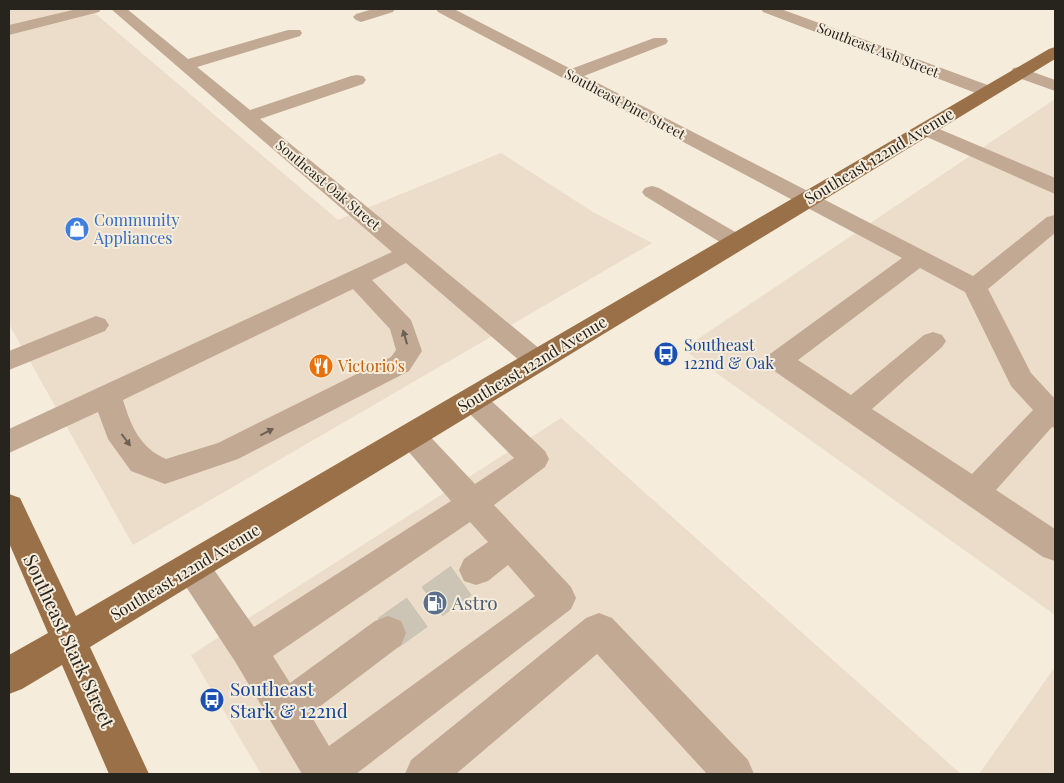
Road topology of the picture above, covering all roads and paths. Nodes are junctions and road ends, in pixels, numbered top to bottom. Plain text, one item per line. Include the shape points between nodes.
1 (94, 9) edge
2 (118, 9) edge
3 (388, 9) edge
4 (443, 9) edge
5 (768, 9) edge
6 (360, 17) dead end
7 (9, 30) edge
8 (294, 33) dead end
9 (660, 41) dead end
10 (1055, 52) edge
11 (185, 64) junction
12 (1019, 72) junction
13 (571, 76) junction
14 (356, 80) dead end
15 (1055, 86) edge
16 (987, 91) junction
17 (247, 117) junction
18 (924, 129) junction
19 (1055, 188) edge
20 (652, 192) dead end
21 (808, 199) junction
22 (1055, 222) edge
23 (736, 242) junction
24 (409, 253) junction
25 (919, 257) junction
26 (356, 278) junction
27 (975, 287) junction
28 (96, 324) dead end
29 (933, 341) dead end
30 (9, 361) edge
31 (537, 361) junction
32 (107, 396) junction
33 (473, 400) junction
34 (852, 410) junction
35 (1052, 414) edge
36 (412, 436) junction
37 (9, 442) edge
38 (975, 492) junction
39 (473, 502) junction
40 (9, 507) edge
41 (511, 544) junction
42 (1055, 547) edge
43 (194, 568) junction
44 (476, 570) tunnel mouth
45 (388, 633) tunnel mouth
46 (69, 641) junction
47 (249, 651) junction
48 (9, 676) edge
49 (284, 710) junction
50 (129, 774) edge
51 (324, 774) edge
52 (425, 774) edge
53 (734, 774) edge

1 - 7 street
2 - 11 street, Southeast Oak Street
3 - 6 street
4 - 13 street, Southeast Pine Street
5 - 16 street, Southeast Ash Street
8 - 11 street
9 - 13 street
10 - 12 main road, Southeast 122nd Avenue
11 - 17 street, Southeast Oak Street
12 - 15 street
12 - 16 main road, Southeast 122nd Avenue
13 - 21 street, Southeast Pine Street
14 - 17 street
16 - 18 main road, Southeast 122nd Avenue
17 - 24 street, Southeast Oak Street
18 - 19 street via 1046,181
18 - 21 main road, Southeast 122nd Avenue
20 - 23 street
21 - 23 main road, Southeast 122nd Avenue
21 - 25 street, Southeast Pine Street
22 - 27 street
23 - 31 main road, Southeast 122nd Avenue
24 - 26 street
24 - 31 street, Southeast Oak Street
25 - 27 street, Southeast Pine Street
25 - 34 street via 779,361
26 - 32 street
32 -> 26 street via 118,431 142,462 165,472 228,451 400,364 409,351 402,326
27 - 35 street via 1021,379
28 - 30 street
29 - 34 street
31 - 33 main road, Southeast 122nd Avenue
32 - 37 street
33 - 36 main road, Southeast 122nd Avenue
33 - 39 street via 534,459
34 - 38 street
35 - 38 street
36 - 39 street
36 - 43 main road, Southeast 122nd Avenue
38 - 42 street
39 - 41 street
39 - 47 street
40 - 46 main road, Southeast Stark Street
41 - 44 street
41 - 51 street via 559,598
43 - 46 main road, Southeast 122nd Avenue
43 - 47 street
45 - 49 street
46 - 48 main road, Southeast 122nd Avenue
46 - 50 main road, Southeast Stark Street
47 - 49 street
49 - 51 street
52 - 53 street via 599,630

